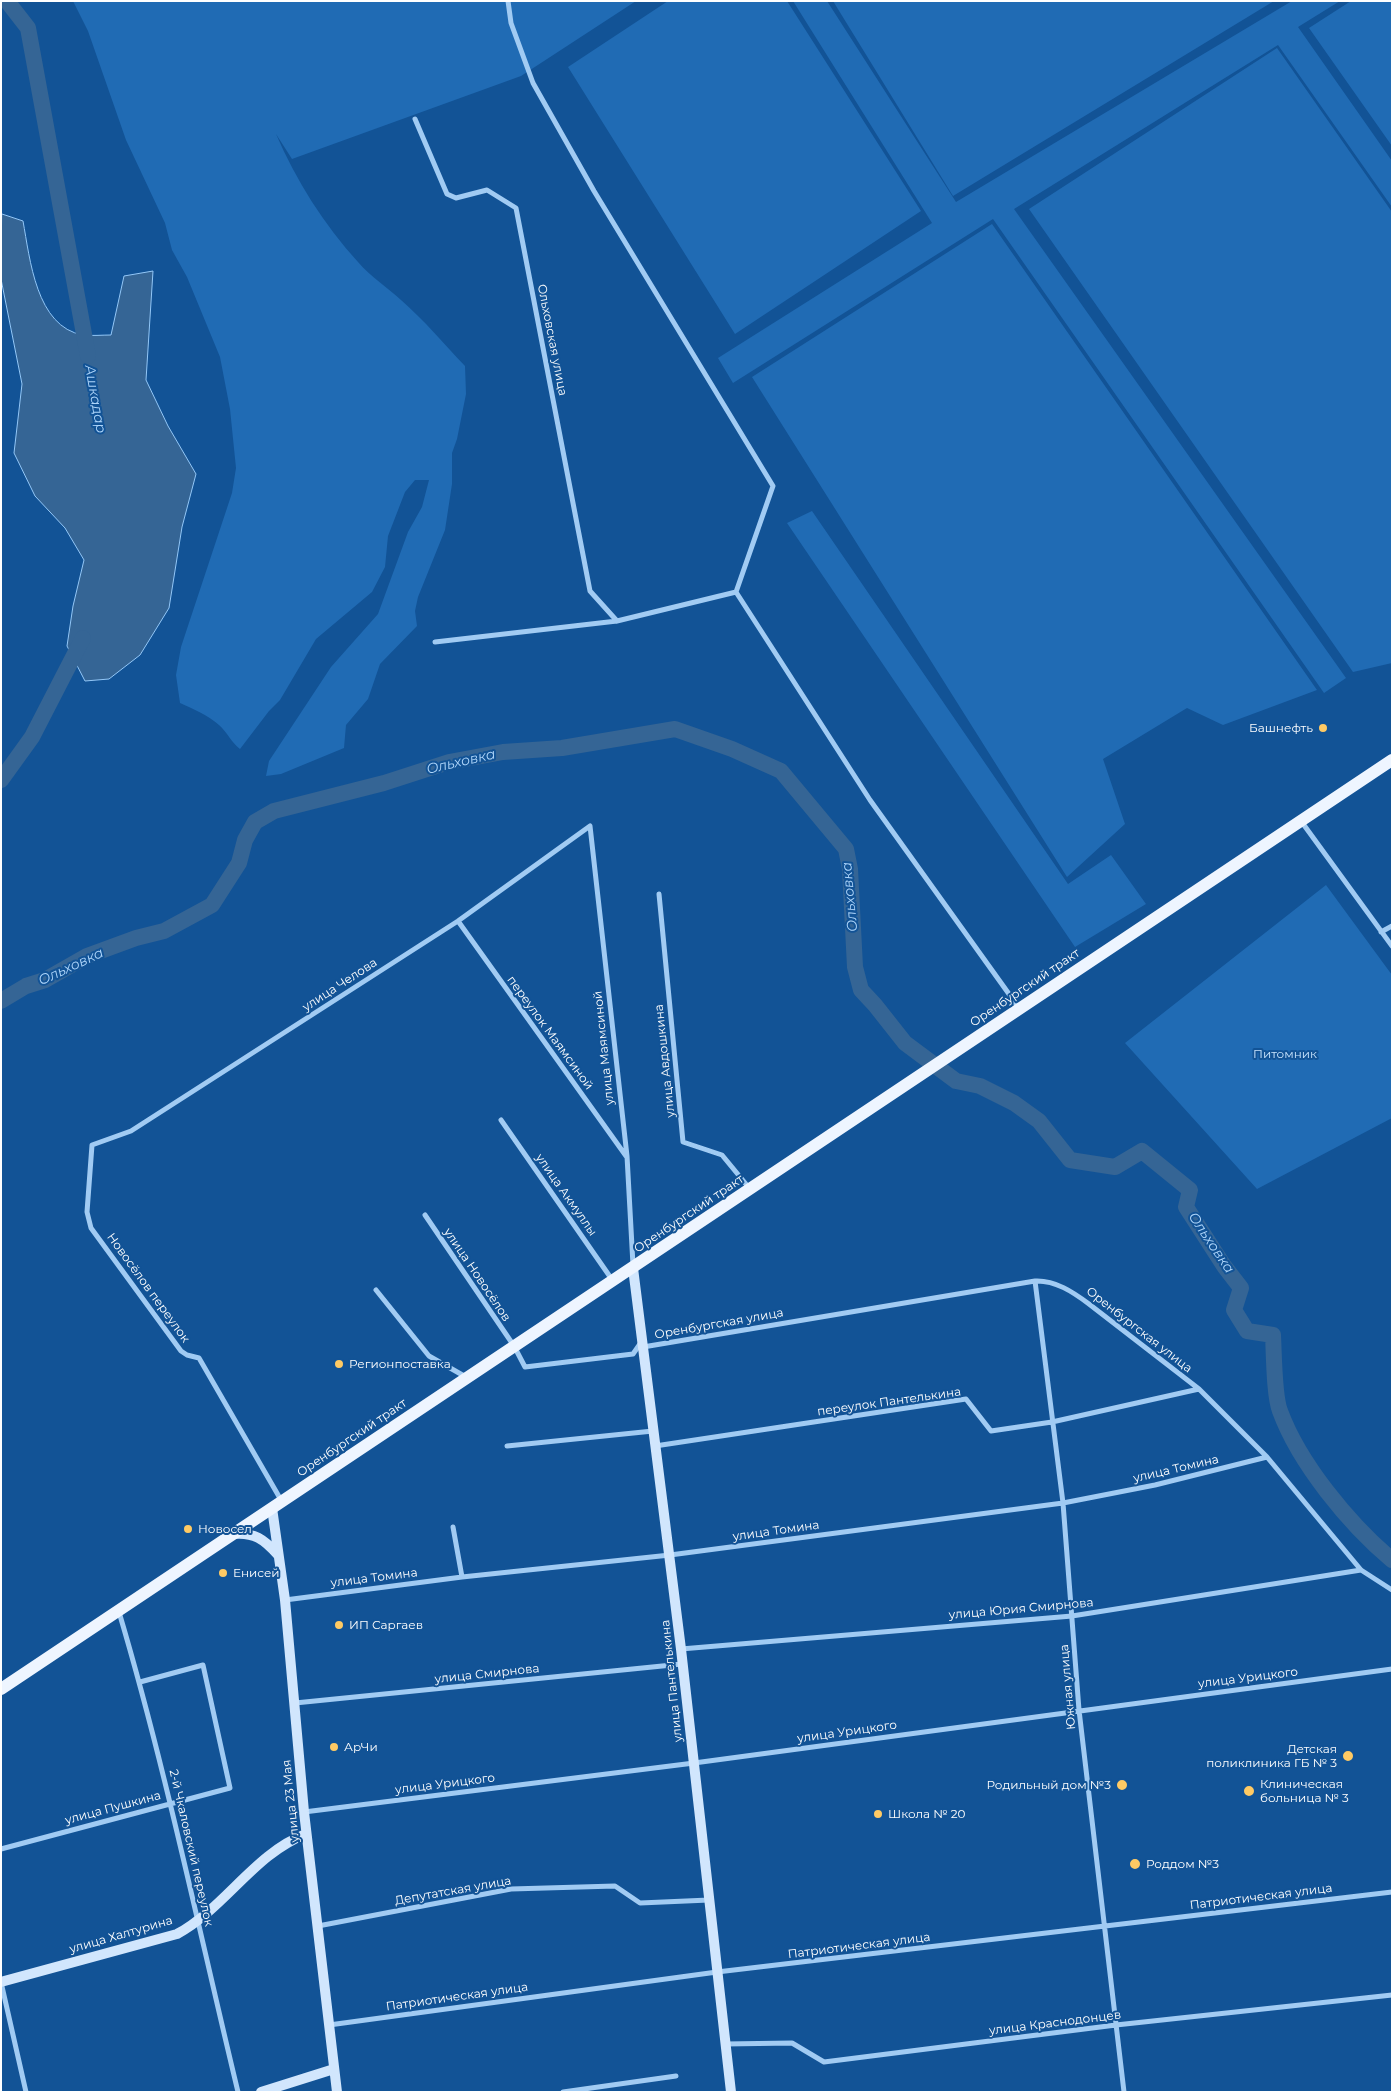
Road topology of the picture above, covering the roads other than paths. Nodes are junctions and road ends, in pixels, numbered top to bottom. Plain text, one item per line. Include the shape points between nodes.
1 (508, 1) edge
2 (416, 119) dead end
3 (736, 592) junction
4 (617, 621) junction
5 (435, 642) dead end
6 (1392, 760) edge
7 (1300, 821) junction
8 (590, 826) joint
9 (659, 894) dead end
10 (458, 921) junction
11 (1392, 926) edge
12 (1382, 932) junction
13 (1392, 946) edge
14 (1019, 1008) junction
15 (502, 1120) dead end
16 (92, 1145) joint
17 (626, 1156) junction
18 (750, 1189) junction
19 (424, 1215) dead end
20 (633, 1268) junction
21 (614, 1281) junction
22 (1034, 1281) junction
23 (376, 1290) dead end
24 (643, 1344) junction
25 (514, 1346) junction
26 (467, 1377) junction
27 (1199, 1389) junction
28 (1052, 1422) junction
29 (653, 1431) junction
30 (507, 1446) dead end
31 (655, 1446) junction
32 (1267, 1458) junction
33 (1063, 1503) junction
34 (277, 1505) junction
35 (452, 1527) dead end
36 (232, 1534) junction
37 (278, 1555) junction
38 (670, 1555) junction
39 (1360, 1570) junction
40 (462, 1577) junction
41 (1392, 1590) edge
42 (285, 1600) junction
43 (118, 1610) junction
44 (1072, 1616) junction
45 (681, 1649) junction
46 (682, 1664) junction
47 (1392, 1669) edge
48 (140, 1682) junction
49 (1, 1689) edge
50 (294, 1703) junction
51 (1079, 1710) junction
52 (694, 1763) junction
53 (172, 1803) junction
54 (304, 1812) junction
55 (306, 1834) junction
56 (1, 1849) edge
57 (1392, 1892) edge
58 (709, 1900) junction
59 (197, 1922) junction
60 (317, 1926) junction
61 (1105, 1927) junction
62 (717, 1972) junction
63 (1, 1982) edge
64 (1392, 1995) edge
65 (329, 2025) junction
66 (1116, 2025) junction
67 (725, 2044) junction
68 (334, 2069) junction
69 (676, 2076) dead end
70 (26, 2092) edge
71 (238, 2092) edge
72 (260, 2092) edge
73 (337, 2092) edge
74 (563, 2092) edge
75 (730, 2092) edge
76 (1124, 2092) edge

1 - 3 street via 511,23 533,84 773,486
2 - 4 street, Ольховская улица via 447,194 456,198 487,190 516,208 590,591
3 - 4 street
3 - 14 street via 870,800
4 - 5 street
6 - 7 main road, Оренбургский тракт
7 - 12 street
7 - 14 main road, Оренбургский тракт
8 - 10 street, улица Челова
8 - 17 street, улица Маямсиной
9 - 18 street, улица Авдошкина via 683,1142 722,1155
10 - 16 street, улица Челова via 131,1131
10 - 17 street, переулок Маямсиной
11 - 12 street
12 - 13 street
14 - 18 main road, Оренбургский тракт
15 - 21 street, улица Акмуллы
16 - 34 street, Новосёлов переулок via 87,1212 91,1228 181,1351 199,1358
17 - 20 street, улица Маямсиной
18 - 20 main road, Оренбургский тракт
19 - 25 street, улица Новосёлов
20 - 21 main road, Оренбургский тракт
20 - 24 main road, улица Пантелькина
21 - 25 main road, Оренбургский тракт
22 - 24 street, Оренбургская улица
22 - 27 street, Оренбургская улица via 1051,1282 1074,1293
22 - 28 street, Южная улица
23 - 26 street via 430,1356
24 - 25 street, Оренбургская улица via 633,1354 525,1367
24 - 29 main road, улица Пантелькина
25 - 26 main road, Оренбургский тракт
26 - 34 main road, Оренбургский тракт
27 - 28 street, переулок Пантелькина
27 - 32 street, Оренбургская улица
28 - 31 street, переулок Пантелькина via 991,1431 966,1399
28 - 33 street, Южная улица
29 - 30 street
29 - 31 main road, улица Пантелькина
31 - 38 main road, улица Пантелькина
32 - 33 street, улица Томина
32 - 39 street, Оренбургская улица
33 - 38 street, улица Томина
33 - 44 street, Южная улица
34 - 36 main road, Оренбургский тракт
34 - 37 main road, улица 23 Мая
35 - 40 street
36 - 37 main road via 257,1536
36 - 43 main road, Оренбургский тракт
37 - 42 main road, улица 23 Мая
38 - 40 street, улица Томина
38 - 45 main road, улица Пантелькина
39 - 41 street, Оренбургская улица
39 - 44 street, улица Юрия Смирнова
40 - 42 street, улица Томина
42 - 50 main road, улица 23 Мая
43 - 48 street, 2-й Чкаловский переулок
43 - 49 main road, Оренбургский тракт
44 - 45 street, улица Юрия Смирнова
44 - 51 street, Южная улица
45 - 46 main road, улица Пантелькина
46 - 50 street, улица Смирнова
46 - 52 main road, улица Пантелькина
47 - 51 street, улица Урицкого
48 - 53 street, 2-й Чкаловский переулок
48 - 53 street, улица Пушкина via 203,1665 230,1788
50 - 54 main road, улица 23 Мая
51 - 52 street, улица Урицкого
51 - 61 street, Южная улица
52 - 54 street, улица Урицкого
52 - 58 main road, улица Пантелькина
53 - 56 street, улица Пушкина
53 - 59 street, 2-й Чкаловский переулок
54 - 55 main road, улица 23 Мая
55 - 59 main road, улица Халтурина via 281,1846
55 - 60 main road, улица 23 Мая
57 - 61 street, Патриотическая улица
58 - 60 street, Депутатская улица via 640,1903 615,1886 511,1889
58 - 62 main road, улица Пантелькина
59 - 63 main road, улица Халтурина via 177,1934
59 - 71 street, 2-й Чкаловский переулок
60 - 65 main road, улица 23 Мая
61 - 62 street, Патриотическая улица
61 - 66 street, Южная улица
62 - 65 street, Патриотическая улица
62 - 67 main road, улица Пантелькина
63 - 70 street
64 - 66 street, улица Краснодонцев
65 - 68 main road, улица 23 Мая
66 - 67 street, улица Краснодонцев via 824,2062 792,2043
66 - 76 street, Южная улица
67 - 75 main road, улица Пантелькина
68 - 72 main road
68 - 73 main road, улица 23 Мая
69 - 74 street

